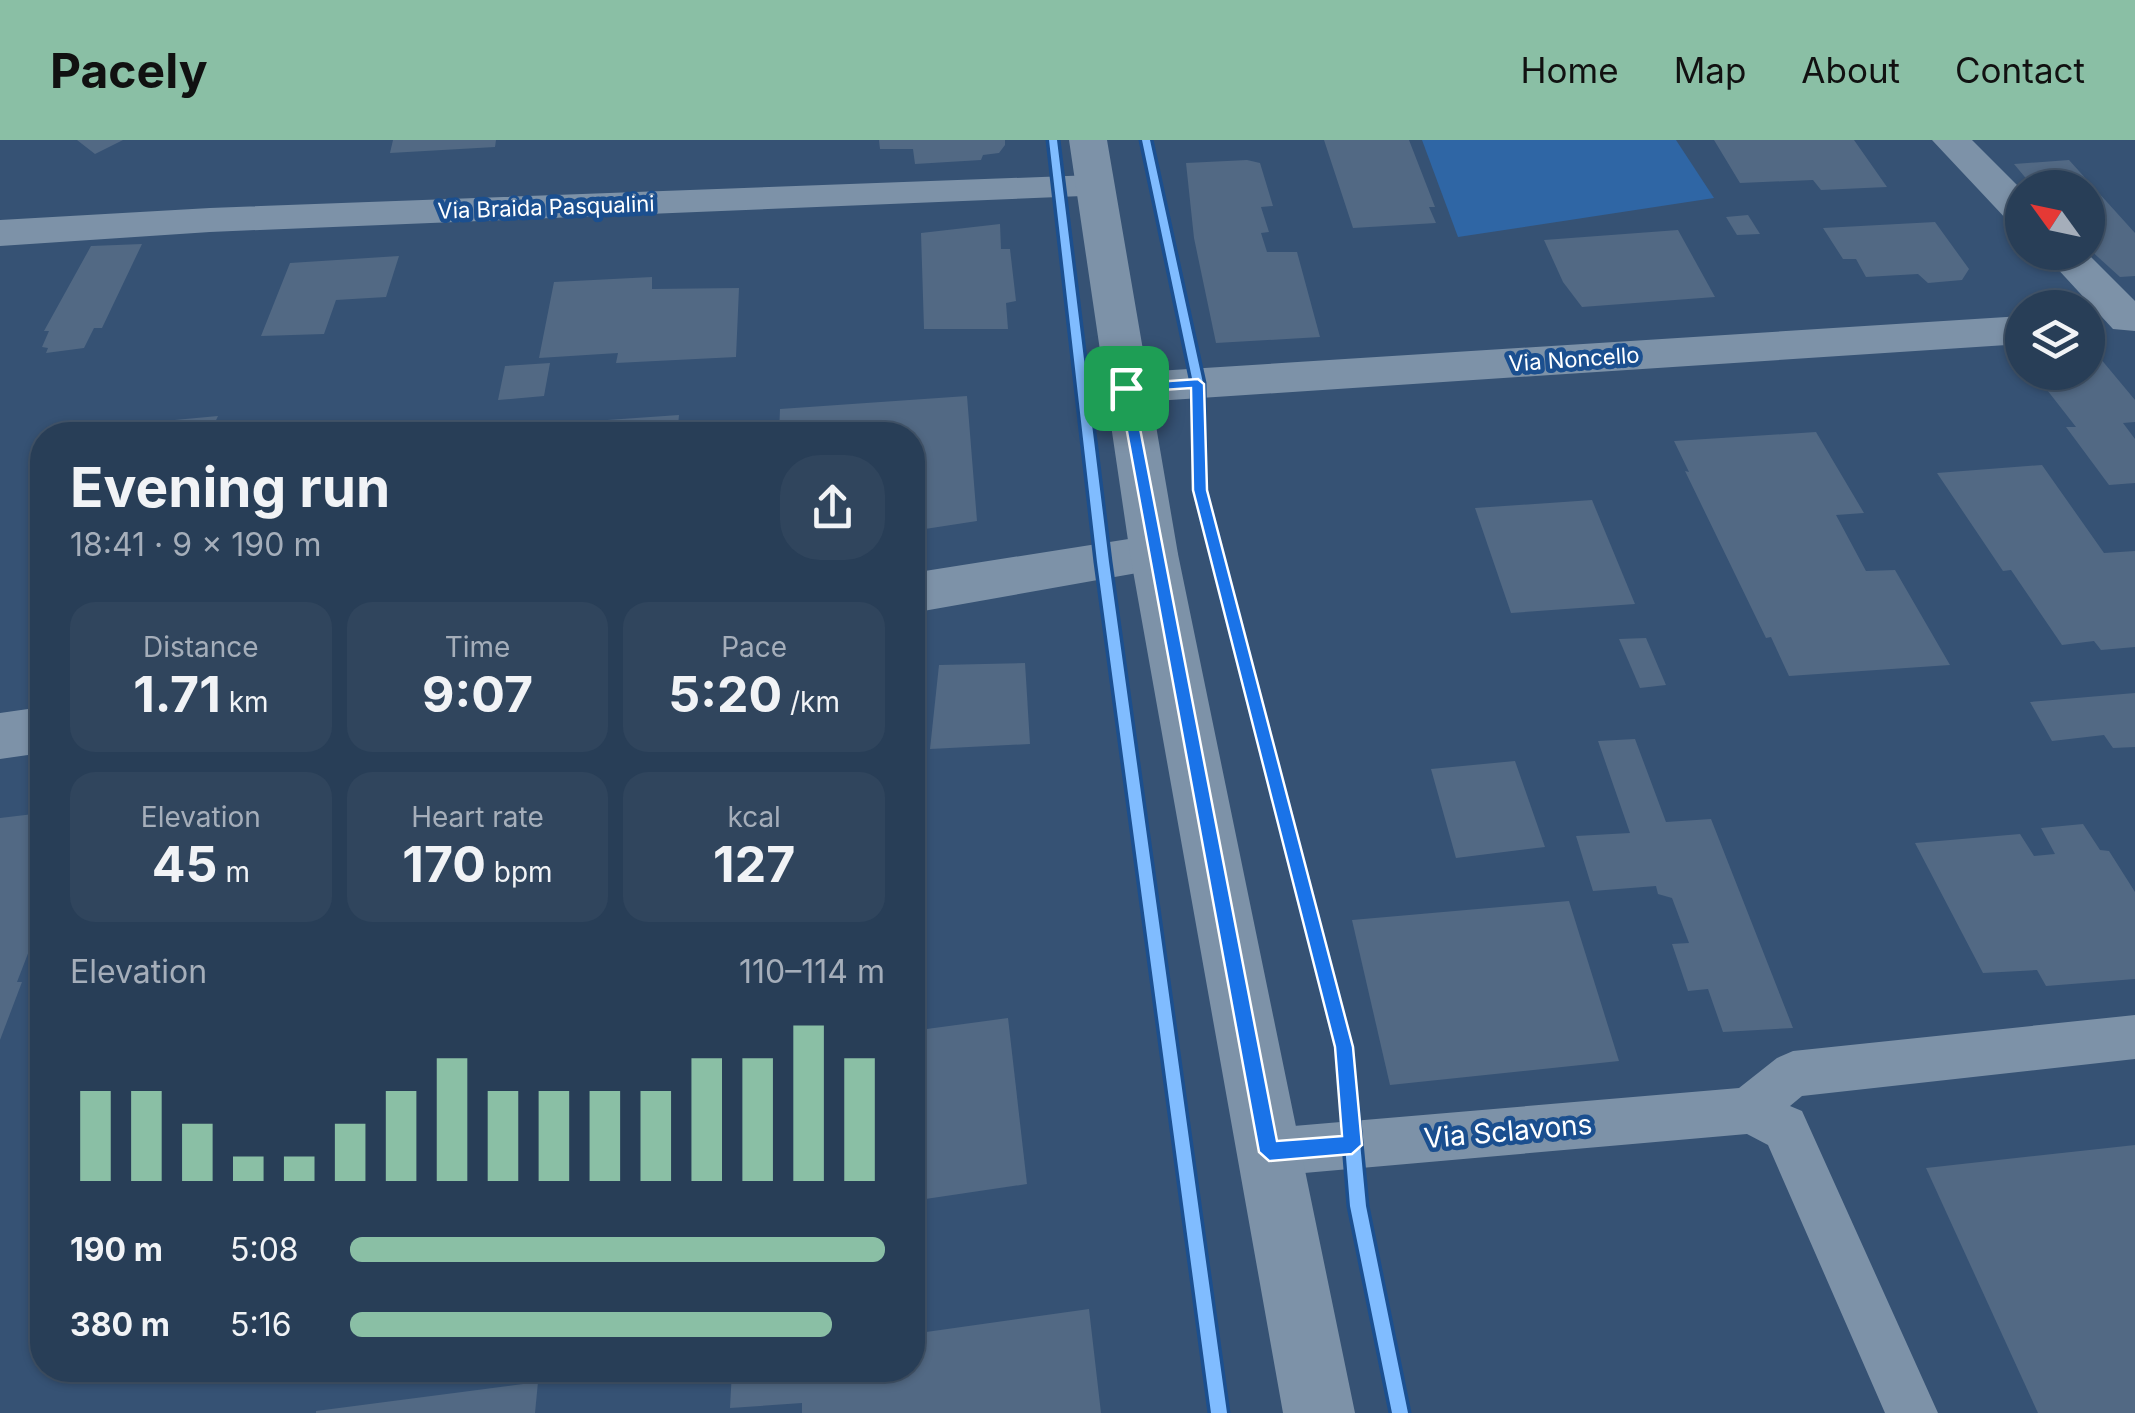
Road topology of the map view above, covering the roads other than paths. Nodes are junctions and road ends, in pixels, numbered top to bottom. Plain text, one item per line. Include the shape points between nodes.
1 (1951, 140) edge
2 (1090, 164) edge
3 (2005, 195) edge
4 (0, 234) edge
5 (2076, 270) edge
6 (2117, 321) edge
7 (2005, 331) edge
8 (1126, 388) junction
9 (1154, 554) junction
10 (925, 591) edge
11 (30, 732) edge
12 (0, 736) edge
13 (2135, 1038) edge
14 (1748, 1111) junction
15 (1269, 1152) junction
16 (1319, 1413) edge
17 (1912, 1413) edge

1 - 3 street
2 - 4 street, Via Braida Pasqualini
2 - 8 street
5 - 6 street
7 - 8 street, Via Noncello
8 - 9 street
9 - 10 street
9 - 15 street
11 - 12 street
13 - 14 lane via 1794,1074
14 - 15 lane, Via Sclavons
14 - 17 lane via 1786,1128
15 - 16 street

